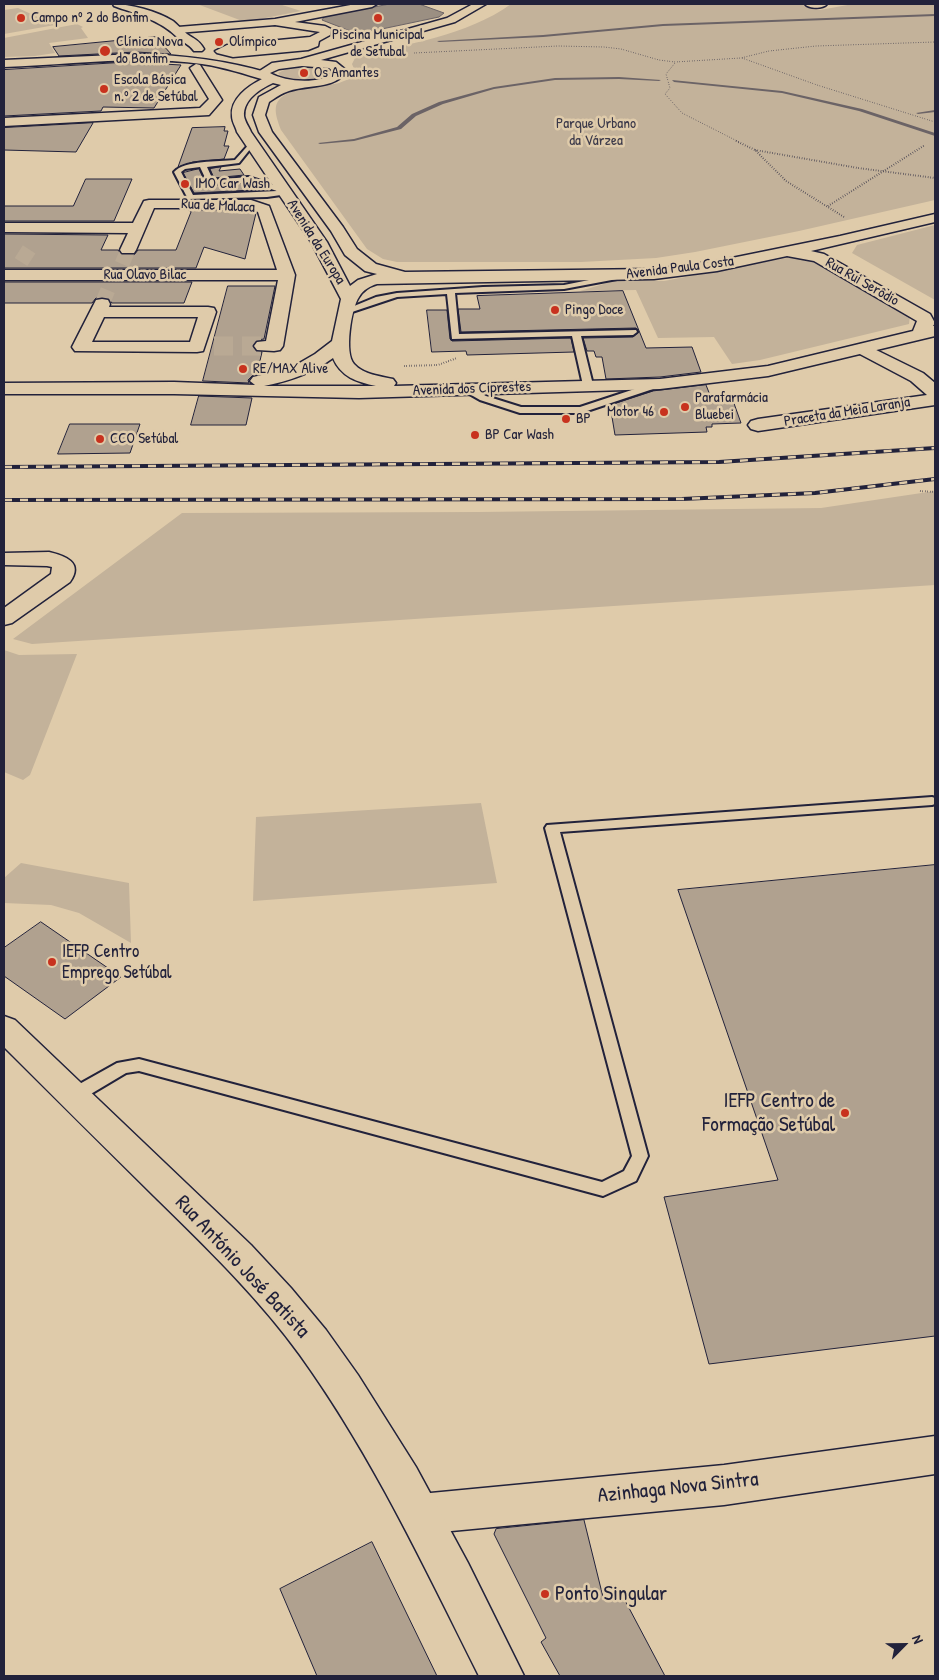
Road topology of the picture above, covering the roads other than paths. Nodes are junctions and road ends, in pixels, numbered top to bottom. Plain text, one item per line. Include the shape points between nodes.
1 (119, 4) edge
2 (372, 4) edge
3 (481, 4) edge
4 (810, 4) edge
5 (822, 4) edge
6 (493, 9) dead end
7 (275, 22) junction
8 (179, 35) junction
9 (313, 40) junction
10 (201, 51) junction
11 (168, 55) junction
12 (298, 62) junction
13 (4, 64) edge
14 (337, 67) junction
15 (196, 68) dead end
16 (267, 78) junction
17 (303, 84) junction
18 (4, 122) edge
19 (252, 143) junction
20 (237, 162) junction
21 (203, 166) junction
22 (248, 179) junction
23 (285, 192) junction
24 (935, 218) edge
25 (4, 228) edge
26 (137, 228) junction
27 (840, 240) junction
28 (111, 244) dead end
29 (778, 253) junction
30 (121, 264) junction
31 (12, 271) edge
32 (287, 275) junction
33 (618, 276) junction
34 (420, 277) junction
35 (451, 291) junction
36 (348, 305) junction
37 (935, 309) edge
38 (633, 332) dead end
39 (928, 333) edge
40 (576, 334) junction
41 (339, 344) junction
42 (268, 346) dead end
43 (205, 347) joint
44 (864, 349) junction
45 (660, 384) junction
46 (588, 385) junction
47 (198, 388) junction
48 (434, 388) junction
49 (464, 388) junction
50 (4, 389) edge
51 (935, 392) edge
52 (935, 399) edge
53 (758, 425) dead end
54 (4, 559) edge
55 (4, 618) edge
56 (932, 801) dead end
57 (4, 1028) edge
58 (73, 1096) junction
59 (935, 1456) edge
60 (420, 1514) junction
61 (502, 1676) edge

1 - 8 main road via 167,22
2 - 7 main road
3 - 12 main road via 451,20
4 - 5 main road
6 - 14 main road via 447,28 345,56 336,62
7 - 8 main road
7 - 9 main road via 325,29 324,35
8 - 10 main road via 193,41
8 - 11 main road
9 - 9 main road via 227,48 221,51 233,54 308,47 314,44
10 - 11 main road via 198,57
10 - 12 main road via 242,60
11 - 13 main road
11 - 16 main road via 225,64
12 - 14 main road
12 - 16 main road, Avenida da Europa via 268,69 264,72
14 - 17 main road via 341,71 335,78
15 - 18 main road via 216,100 204,112
16 - 17 main road
16 - 19 main road, Avenida da Europa via 244,98 238,116
17 - 34 main road, Avenida da Europa via 284,88 263,100 259,115 266,132 351,252 366,265
19 - 20 lane
19 - 23 main road, Avenida da Europa
20 - 21 lane
20 - 22 lane
21 - 22 lane via 211,182
21 - 23 lane via 183,168 177,172 191,197
22 - 23 lane
23 - 36 main road, Avenida da Europa via 319,242
24 - 27 main road, Avenida Paula Costa
25 - 26 main road
26 - 30 main road
26 - 32 main road, Rua de Malaca via 149,204 251,204 264,209
27 - 29 main road, Avenida Paula Costa
27 - 37 main road, Rua Rui Serôdio via 839,256
28 - 30 main road
29 - 33 main road, Avenida Paula Costa via 717,266
29 - 39 main road, Rua Rui Serôdio via 818,257 924,318
30 - 31 main road, Rua Olavo Bilac
30 - 32 main road, Rua Olavo Bilac
32 - 42 main road, Rua de Malaca
33 - 34 main road, Avenida Paula Costa
33 - 35 lane via 564,286
34 - 36 main road via 360,283 353,290
35 - 36 lane via 387,297
35 - 40 lane via 455,337
36 - 41 main road
38 - 40 lane
39 - 44 main road, Avenida dos Ciprestes
40 - 46 lane
41 - 47 main road via 325,358 298,371 269,379
41 - 48 main road via 339,354 353,373 375,381
43 - 43 main road via 81,346 99,308 208,312
44 - 45 main road, Avenida dos Ciprestes via 768,371
44 - 51 main road, Praceta da Meia Laranja via 917,377
45 - 46 main road, Avenida dos Ciprestes
45 - 49 lane via 582,410 520,410
46 - 49 main road, Avenida dos Ciprestes
47 - 48 main road, Avenida dos Ciprestes via 255,392
47 - 50 main road, Avenida dos Ciprestes
48 - 49 main road, Avenida dos Ciprestes
52 - 53 main road, Praceta da Meia Laranja
54 - 55 main road via 49,558 63,564 62,577
56 - 58 lane via 552,828 640,1156 630,1176 603,1189 139,1065 118,1070
57 - 58 main road, Rua António José Batista
58 - 60 main road, Rua António José Batista via 223,1241 278,1299 366,1418
59 - 60 main road, Azinhaga Nova Sintra via 724,1485
60 - 61 main road, Rua António José Batista

